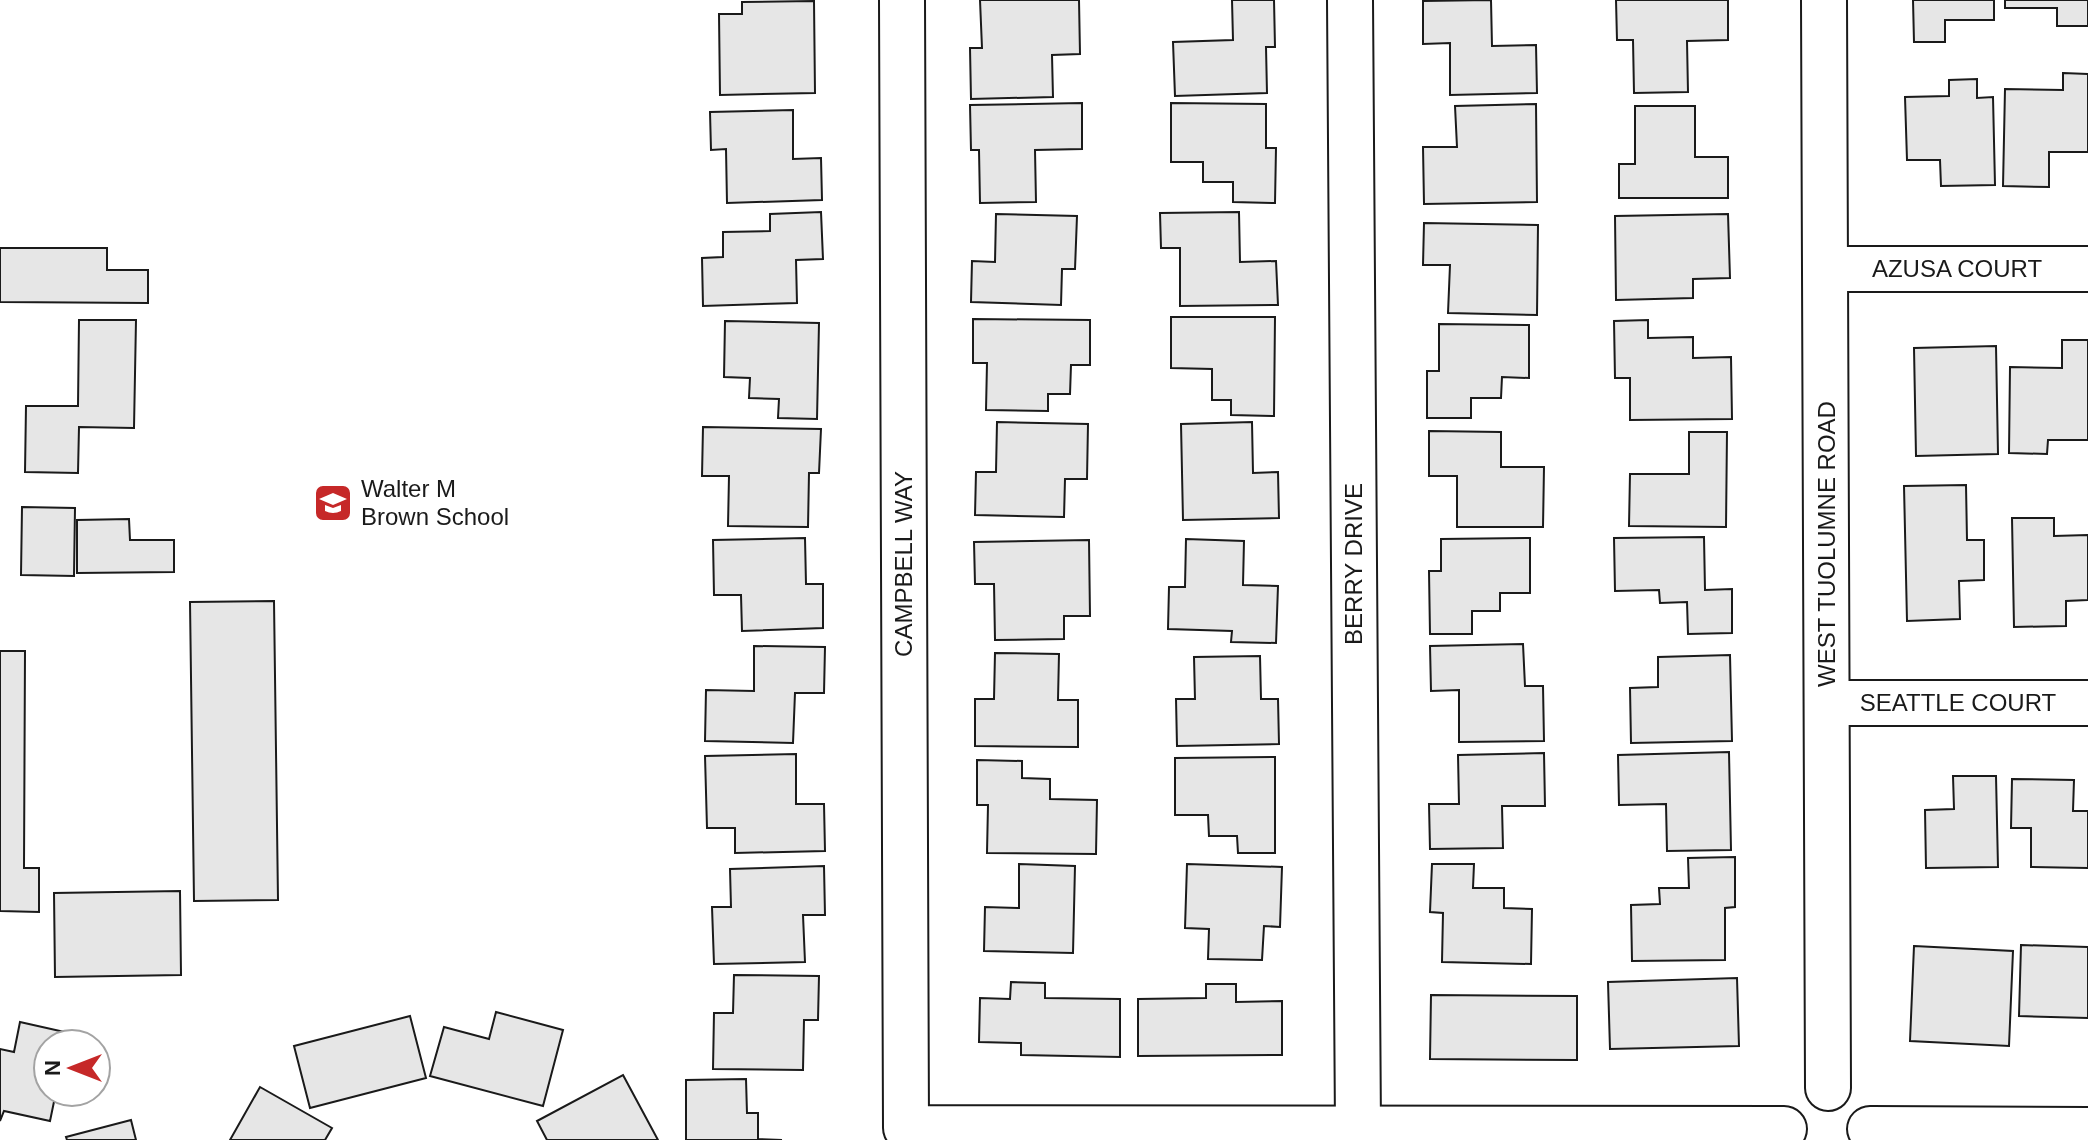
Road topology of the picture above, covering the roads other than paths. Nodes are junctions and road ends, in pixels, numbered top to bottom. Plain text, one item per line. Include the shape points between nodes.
1 (902, 0) edge
2 (1350, 0) edge
3 (1824, 0) edge
4 (1826, 269) junction
5 (2088, 269) edge
6 (1827, 703) junction
7 (2088, 703) edge
8 (1828, 1088) junction
9 (1358, 1128) junction
10 (2088, 1130) edge
11 (1785, 1135) edge
12 (1870, 1135) edge

1 - 9 street, CAMPBELL WAY via 906,1128
2 - 9 street, BERRY DRIVE
3 - 4 street, WEST TUOLUMNE ROAD
4 - 5 street, AZUSA COURT
4 - 6 street, WEST TUOLUMNE ROAD
6 - 7 street, SEATTLE COURT
6 - 8 street, WEST TUOLUMNE ROAD
8 - 11 street via 1815,1089 1793,1104
8 - 12 street via 1841,1090 1862,1105
9 - 11 street
10 - 12 street

